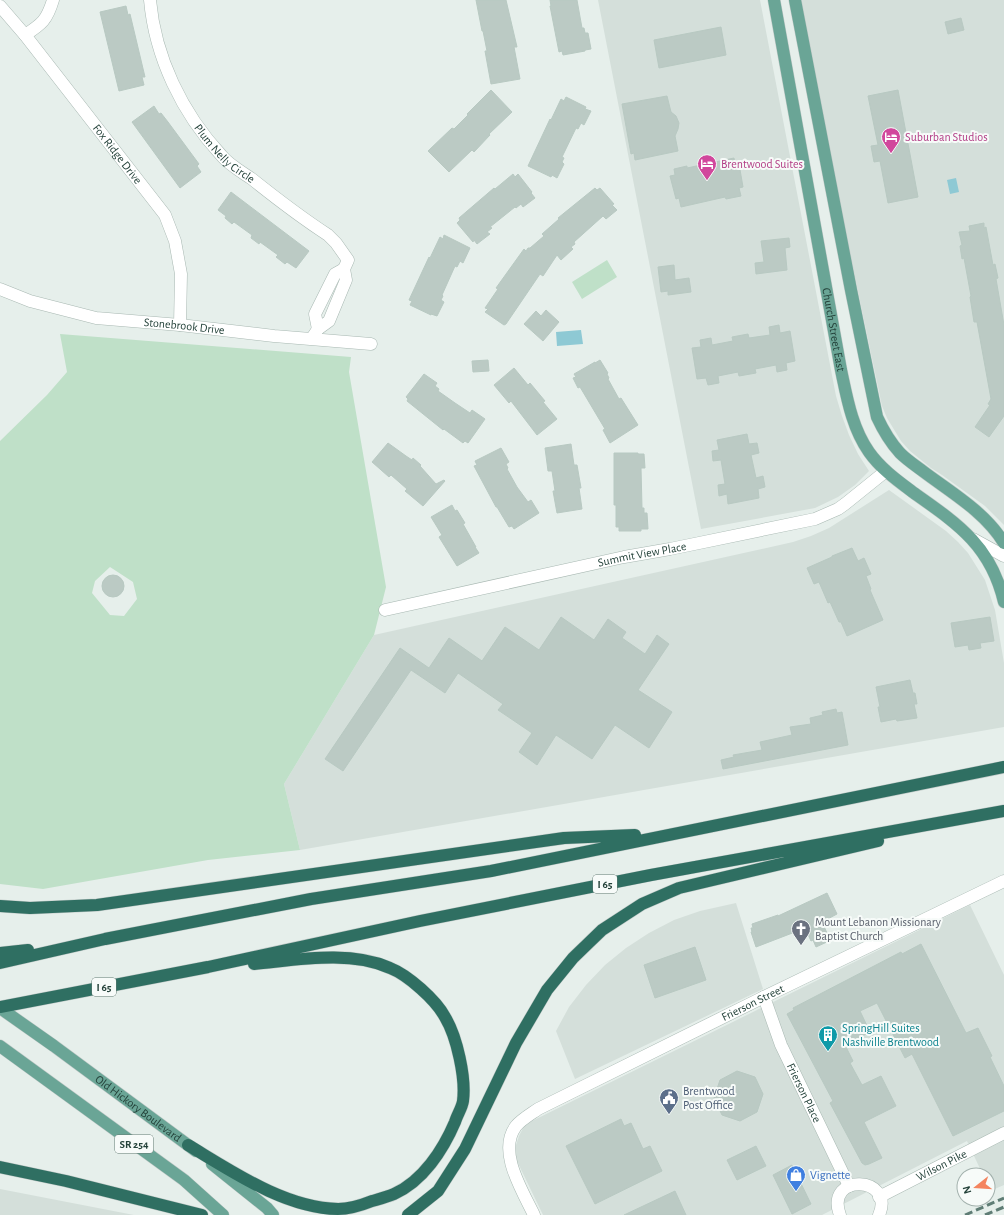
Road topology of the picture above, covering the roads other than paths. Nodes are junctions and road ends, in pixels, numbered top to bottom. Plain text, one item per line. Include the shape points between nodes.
1 (53, 0) edge
2 (150, 0) edge
3 (774, 0) edge
4 (795, 0) edge
5 (0, 6) edge
6 (25, 35) junction
7 (0, 289) edge
8 (180, 325) junction
9 (315, 334) junction
10 (371, 344) dead end
11 (886, 471) junction
12 (972, 539) junction
13 (1004, 543) edge
14 (1004, 556) edge
15 (1004, 579) edge
16 (1003, 598) edge
17 (385, 610) dead end
18 (1004, 767) edge
19 (1004, 811) edge
20 (672, 834) junction
21 (1004, 880) edge
22 (0, 906) edge
23 (105, 939) junction
24 (0, 953) edge
25 (0, 963) edge
26 (208, 967) junction
27 (764, 997) junction
28 (0, 1007) edge
29 (0, 1046) edge
30 (1004, 1133) edge
31 (188, 1145) junction
32 (0, 1167) edge
33 (849, 1186) junction
34 (879, 1197) junction
35 (202, 1215) edge
36 (223, 1215) edge
37 (273, 1215) edge
38 (408, 1215) edge
39 (534, 1215) edge
40 (840, 1215) edge
41 (879, 1215) edge

1 - 6 street via 42,24
2 - 9 street, Plum Nelly Circle via 166,67 200,130 222,156 328,236 348,260 344,270 335,274 315,314
3 - 11 main road, Church Street East via 847,398 858,433 870,453
4 - 13 main road, Church Street East via 877,417 884,433 901,454 987,521
5 - 6 street, Fox Ridge Drive
6 - 8 street, Fox Ridge Drive via 165,215 175,241 181,274
7 - 8 street, Stonebrook Drive via 30,301 96,318
8 - 9 street, Stonebrook Drive via 274,336
9 - 10 street, Stonebrook Drive
11 - 12 main road, Church Street East via 935,507
11 - 17 street, Summit View Place via 842,506 815,519 605,561
12 - 14 street
12 - 16 main road, Church Street East via 986,556
15 - 16 street
18 - 20 highway
19 - 26 highway, I 65 via 644,876
19 - 38 highway via 679,888 642,904 602,930 572,958 547,990 516,1043 465,1149 438,1191
20 - 22 highway via 564,838 97,905 30,908
20 - 23 highway via 491,871 311,899
21 - 27 street, Frierson Street
23 - 24 highway
23 - 25 highway
26 - 28 highway, I 65
26 - 31 highway via 324,958 358,958 391,968 428,995 445,1016 456,1043 463,1074 463,1102 438,1155 419,1178 395,1193 362,1205 339,1209 309,1206 277,1194 239,1176
27 - 33 street, Frierson Place via 781,1046
27 - 39 street, Frierson Street via 538,1109 521,1121 508,1146 510,1158
28 - 31 main road, Old Hickory Boulevard / SR 254
29 - 36 main road, SR 254 via 184,1180
30 - 34 street, Wilson Pike
31 - 37 main road, Old Hickory Boulevard / SR 254
32 - 35 highway
33 - 34 street via 870,1186
33 - 40 street via 838,1202
34 - 41 street

